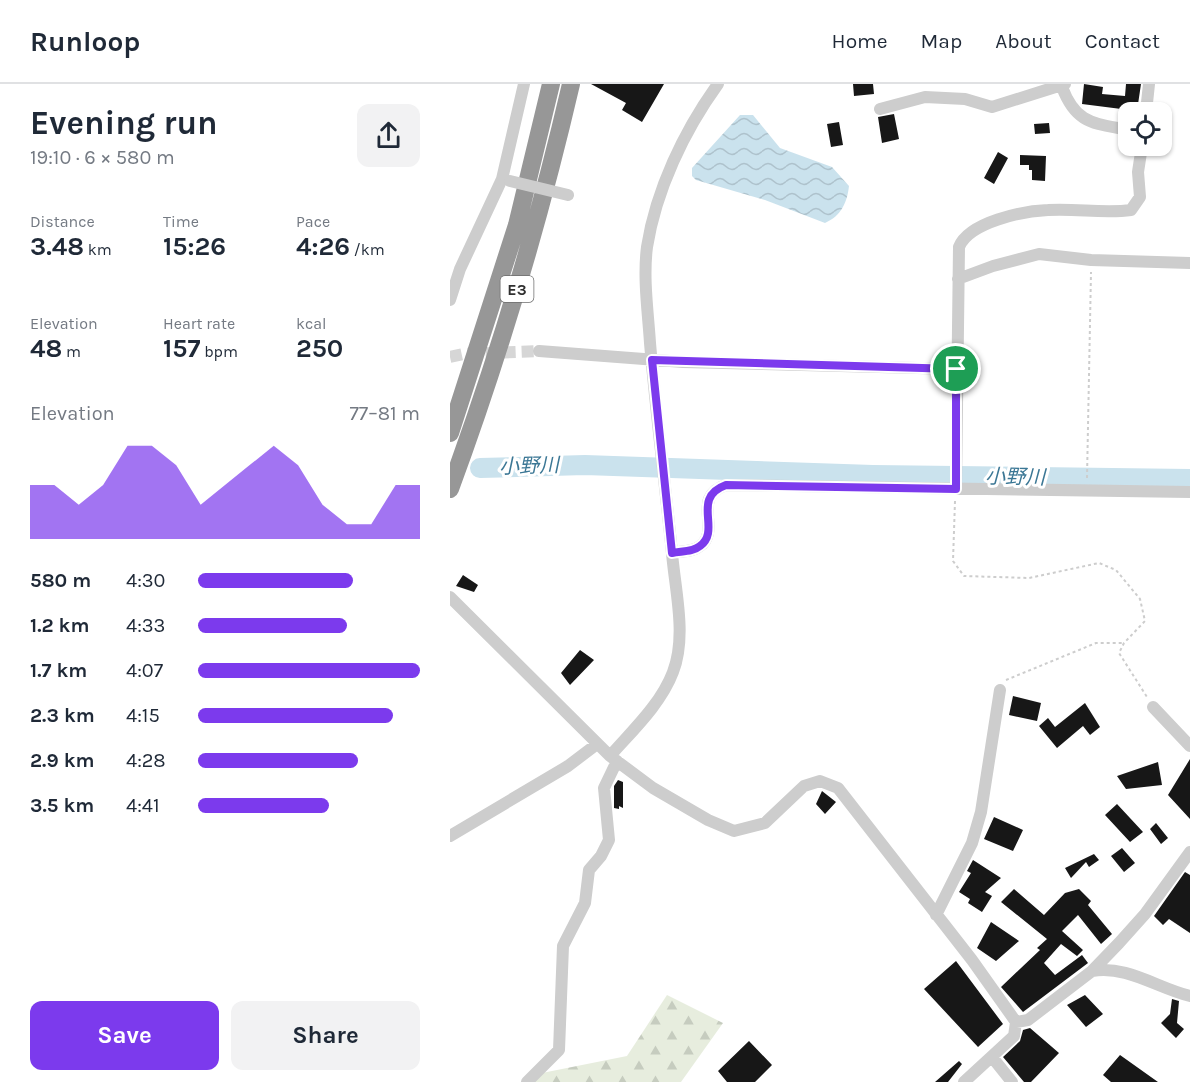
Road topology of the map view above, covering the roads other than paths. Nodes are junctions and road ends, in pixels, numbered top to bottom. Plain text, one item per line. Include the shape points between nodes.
1 (524, 84) edge
2 (551, 84) edge
3 (571, 84) edge
4 (718, 84) edge
5 (1149, 84) edge
6 (1064, 85) edge
7 (1147, 102) edge
8 (880, 109) dead end
9 (1118, 128) edge
10 (1140, 156) edge
11 (506, 180) junction
12 (568, 195) dead end
13 (1190, 263) edge
14 (958, 279) junction
15 (451, 292) edge
16 (539, 351) tunnel mouth
17 (652, 360) junction
18 (956, 369) junction
19 (450, 433) edge
20 (956, 486) junction
21 (450, 489) edge
22 (1190, 492) edge
23 (672, 553) junction
24 (450, 597) edge
25 (1000, 690) road end
26 (1153, 707) road end
27 (597, 744) junction
28 (1190, 746) edge
29 (613, 759) junction
30 (450, 836) edge
31 (1190, 852) edge
32 (936, 915) junction
33 (1092, 971) junction
34 (1190, 996) edge
35 (1017, 1022) junction
36 (992, 1058) junction
37 (527, 1082) edge
38 (964, 1082) edge
39 (1012, 1082) edge

1 - 11 street
2 - 19 highway, E3 via 517,225
3 - 21 highway, E3 via 547,188 507,325
4 - 17 street via 688,131 655,213 647,248 646,285
5 - 7 street
6 - 8 street via 992,107 965,99 925,97
6 - 9 street via 1071,108 1084,120
10 - 14 street via 1140,197 1131,210 1046,210 979,226 963,238 959,247
11 - 12 street, bridge
11 - 15 street via 472,241
13 - 14 street via 1040,254
14 - 18 street
16 - 17 street
17 - 18 street
17 - 23 street
18 - 20 street
20 - 22 street
20 - 23 street via 726,485 710,495 704,543 692,550
23 - 29 street via 680,639 674,672
24 - 27 street
25 - 32 street via 981,812 972,843
26 - 28 street
27 - 29 street
27 - 30 street via 568,766
29 - 32 street via 653,788 734,831 765,824 804,786 820,781 832,783 867,822
29 - 37 street via 604,788 609,840 602,856 589,870 585,903 563,946 559,1050
31 - 33 street via 1145,914
32 - 35 street
33 - 34 street via 1123,971 1164,990
33 - 35 street via 1028,1020
35 - 36 street via 1014,1036
36 - 38 street
36 - 39 street

